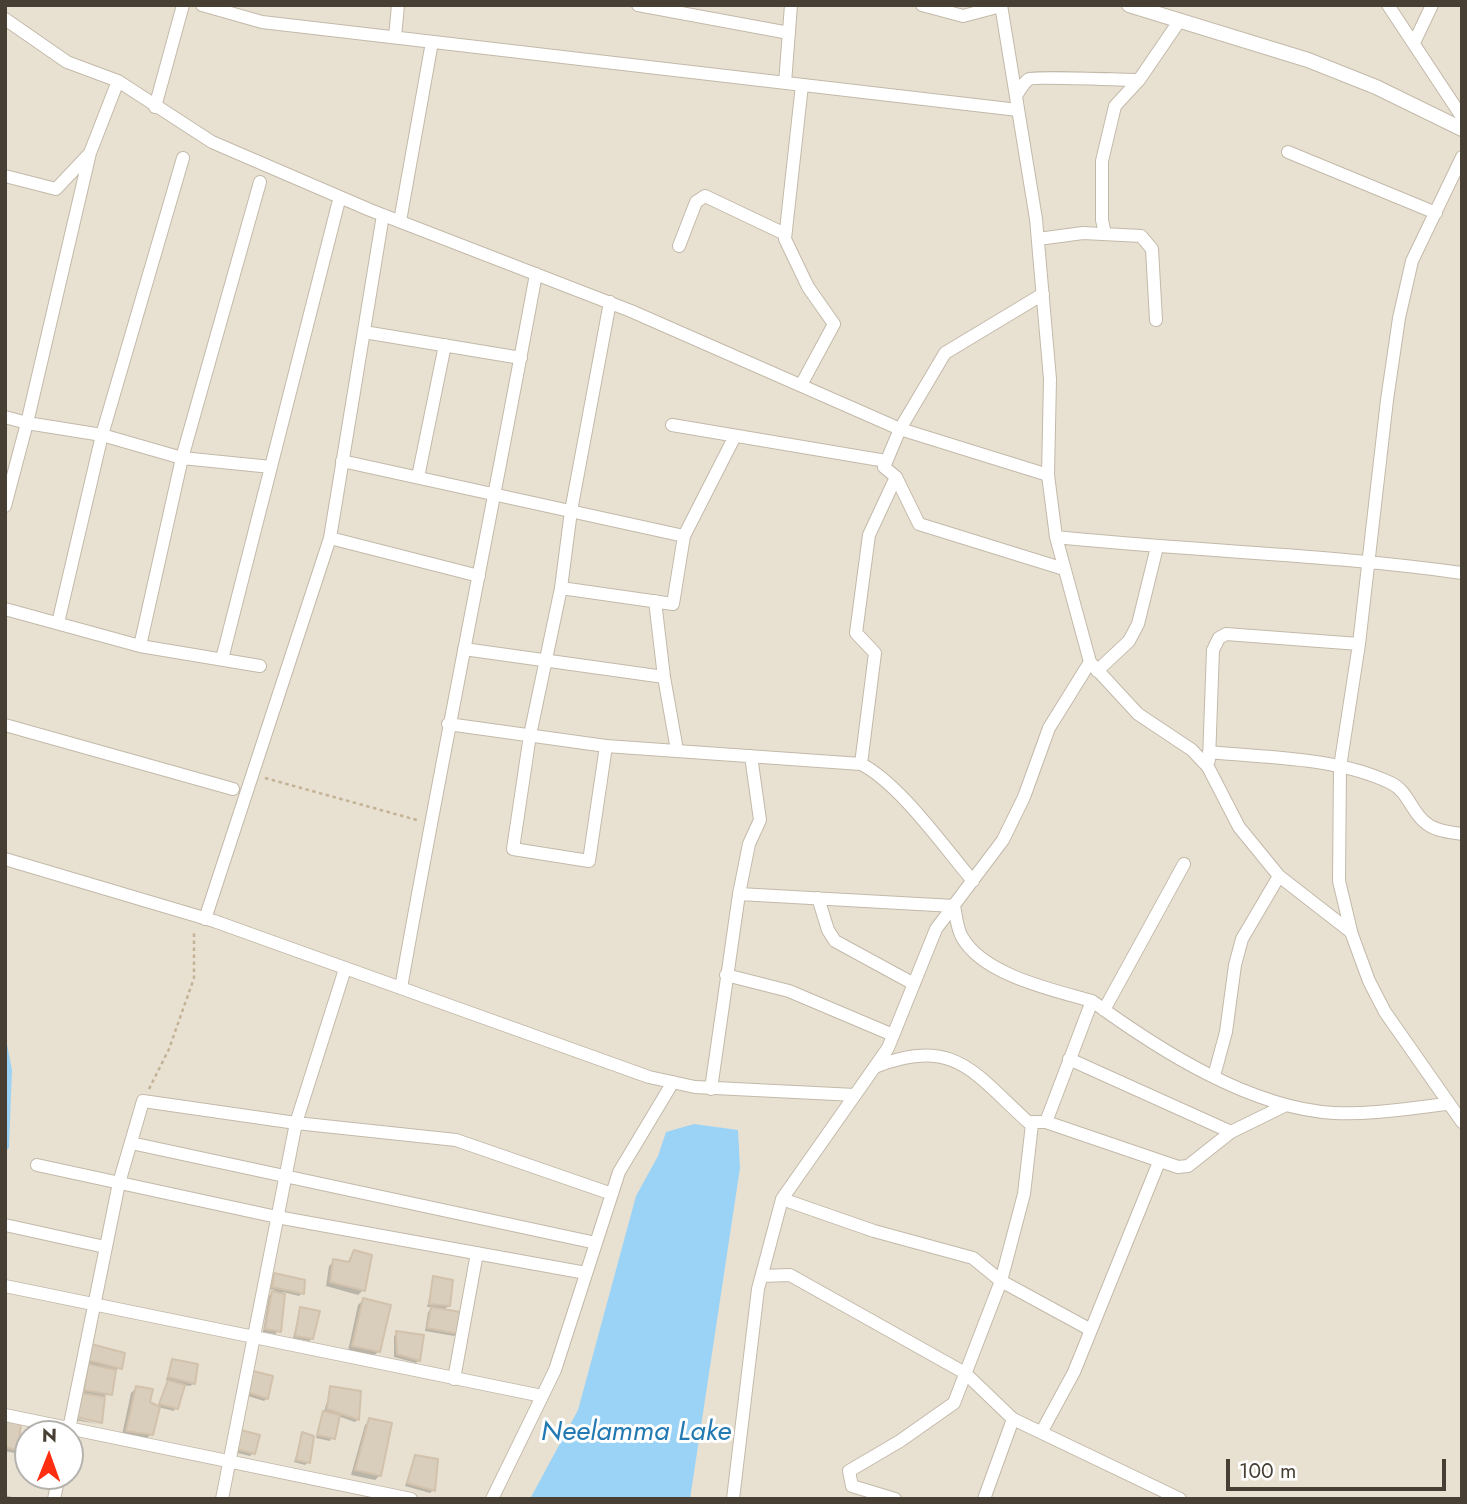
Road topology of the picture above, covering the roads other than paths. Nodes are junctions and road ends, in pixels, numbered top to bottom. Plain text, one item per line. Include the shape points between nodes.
1 (183, 5) edge
2 (202, 5) edge
3 (398, 5) edge
4 (638, 5) edge
5 (791, 5) edge
6 (922, 5) edge
7 (1129, 5) edge
8 (1388, 5) edge
9 (1432, 5) edge
10 (1001, 6) edge
11 (234, 10) edge
12 (5, 19) edge
13 (1180, 20) junction
14 (789, 33) junction
15 (395, 37) junction
16 (432, 42) junction
17 (1414, 43) junction
18 (1139, 80) junction
19 (118, 81) junction
20 (785, 83) junction
21 (802, 85) junction
22 (1016, 96) junction
23 (155, 107) junction
24 (1018, 110) junction
25 (1462, 117) edge
26 (1462, 129) edge
27 (1288, 152) dead end
28 (89, 153) junction
29 (1462, 157) edge
30 (183, 158) dead end
31 (5, 176) edge
32 (260, 182) dead end
33 (338, 204) dead end
34 (1436, 213) junction
35 (383, 215) junction
36 (400, 221) junction
37 (785, 234) junction
38 (1105, 234) junction
39 (1038, 239) junction
40 (679, 246) dead end
41 (536, 274) junction
42 (1043, 294) junction
43 (610, 302) junction
44 (1156, 320) dead end
45 (364, 332) junction
46 (445, 345) junction
47 (521, 358) junction
48 (801, 386) junction
49 (5, 417) edge
50 (27, 423) junction
51 (672, 425) dead end
52 (900, 429) junction
53 (102, 435) junction
54 (735, 436) junction
55 (182, 458) junction
56 (342, 461) junction
57 (886, 461) junction
58 (271, 467) junction
59 (1048, 475) junction
60 (418, 477) junction
61 (896, 477) junction
62 (496, 493) junction
63 (5, 506) edge
64 (571, 511) junction
65 (684, 536) junction
66 (1056, 537) junction
67 (330, 538) junction
68 (1157, 547) junction
69 (1368, 560) junction
70 (1064, 569) junction
71 (1462, 573) edge
72 (479, 576) junction
73 (561, 588) junction
74 (655, 601) junction
75 (5, 609) edge
76 (58, 623) junction
77 (1359, 643) junction
78 (140, 646) junction
79 (464, 649) junction
80 (222, 659) junction
81 (545, 660) junction
82 (260, 666) dead end
83 (1093, 666) junction
84 (664, 677) junction
85 (448, 724) junction
86 (5, 725) edge
87 (530, 735) junction
88 (606, 746) junction
89 (677, 750) junction
90 (1209, 752) junction
91 (751, 756) junction
92 (861, 764) junction
93 (1208, 767) junction
94 (1340, 767) junction
95 (233, 789) dead end
96 (1462, 834) edge
97 (5, 859) edge
98 (1184, 864) dead end
99 (1279, 876) junction
100 (972, 881) junction
101 (739, 894) junction
102 (818, 898) junction
103 (954, 906) junction
104 (199, 917) junction
105 (1351, 932) junction
106 (345, 969) junction
107 (726, 975) junction
108 (914, 984) junction
109 (401, 988) junction
110 (1092, 1002) junction
111 (1104, 1010) junction
112 (893, 1035) junction
113 (1069, 1059) junction
114 (875, 1067) junction
115 (1214, 1076) junction
116 (673, 1082) junction
117 (711, 1089) junction
118 (855, 1095) junction
119 (1447, 1104) junction
120 (1284, 1106) junction
121 (1046, 1122) junction
122 (1462, 1122) edge
123 (296, 1123) junction
124 (1032, 1124) junction
125 (1231, 1132) junction
126 (131, 1143) junction
127 (1160, 1162) junction
128 (37, 1166) dead end
129 (285, 1174) junction
130 (119, 1183) junction
131 (612, 1194) junction
132 (782, 1199) junction
133 (277, 1217) junction
134 (5, 1225) edge
135 (596, 1243) junction
136 (106, 1247) junction
137 (477, 1253) junction
138 (586, 1273) junction
139 (762, 1276) junction
140 (1001, 1281) junction
141 (5, 1286) edge
142 (93, 1305) junction
143 (1091, 1330) junction
144 (253, 1338) junction
145 (965, 1373) junction
146 (454, 1378) junction
147 (542, 1396) junction
148 (5, 1415) edge
149 (1013, 1419) junction
150 (25, 1420) edge
151 (71, 1420) edge
152 (1042, 1431) junction
153 (84, 1434) edge
154 (229, 1461) junction
155 (222, 1499) edge
156 (411, 1499) edge
157 (492, 1499) edge
158 (733, 1499) edge
159 (895, 1499) edge
160 (984, 1499) edge
161 (1180, 1499) edge

1 - 23 street
2 - 11 street
3 - 15 street
4 - 14 street
5 - 14 street
6 - 10 street via 963,16
7 - 13 street
8 - 17 street
9 - 17 street
10 - 22 street
11 - 15 street via 262,22
12 - 19 street via 68,62
13 - 18 street
13 - 26 street via 1308,60
14 - 20 street
15 - 16 street
16 - 20 street
16 - 36 street
17 - 25 street
18 - 22 street via 1064,80 1044,75 1028,79
18 - 38 street via 1115,106 1102,161
19 - 23 street
19 - 28 street
20 - 21 street
21 - 24 street
21 - 37 street
22 - 24 street
23 - 35 street via 212,142
24 - 39 street
27 - 34 street
28 - 31 street via 56,189
28 - 50 street
29 - 34 street
30 - 53 street
32 - 55 street
33 - 58 street
34 - 69 street via 1412,261 1399,318
35 - 36 street
35 - 45 street
36 - 41 street
37 - 40 street via 705,196 696,202
37 - 48 street via 808,287 834,324
38 - 39 street
38 - 44 street via 1141,236 1152,249
39 - 42 street
41 - 43 street
41 - 47 street
42 - 52 street via 945,354
42 - 59 street via 1050,379
43 - 48 street
43 - 64 street
45 - 46 street
45 - 56 street
46 - 47 street
46 - 60 street
47 - 62 street
48 - 52 street
49 - 50 street
50 - 53 street
50 - 63 street
51 - 54 street
52 - 57 street
52 - 59 street
53 - 55 street
53 - 76 street
54 - 57 street
54 - 65 street
55 - 58 street
55 - 78 street
56 - 60 street
56 - 67 street
57 - 61 street via 884,467
58 - 80 street
59 - 66 street
60 - 62 street
61 - 70 street via 919,524
61 - 92 street via 869,535 856,633 875,653
62 - 64 street
62 - 72 street
64 - 65 street
64 - 73 street
65 - 74 street via 673,604
66 - 68 street
66 - 70 street
67 - 72 street
67 - 104 street
68 - 69 street
68 - 83 street via 1138,624 1129,641
69 - 71 street
69 - 77 street
70 - 83 street
72 - 79 street
73 - 74 street
73 - 81 street
74 - 84 street
75 - 76 street
76 - 78 street
77 - 90 street via 1226,634 1219,638 1213,650
77 - 94 street
78 - 80 street
79 - 81 street
79 - 85 street
80 - 82 street
81 - 84 street
81 - 87 street
83 - 93 street via 1138,714 1192,750
83 - 100 street via 1049,728 1003,840
84 - 89 street
85 - 87 street
85 - 109 street
86 - 95 street
87 - 88 street
87 - 88 street via 513,849 589,861
88 - 89 street
89 - 91 street
90 - 93 street
90 - 94 street
91 - 92 street
91 - 101 street via 760,820 749,845
92 - 100 street via 875,771 915,812
93 - 99 street via 1238,827
94 - 96 street via 1394,785 1424,822
94 - 105 street via 1339,881
97 - 104 street
98 - 111 street
99 - 105 street
99 - 115 street via 1242,939
100 - 103 street
101 - 102 street
101 - 107 street
102 - 103 street
102 - 108 street via 835,941
103 - 108 street via 936,929
103 - 110 street via 962,937 979,957 1014,975
104 - 106 street
105 - 119 street via 1385,1012
106 - 109 street
106 - 123 street
107 - 112 street via 789,991
107 - 117 street
108 - 112 street
109 - 116 street
110 - 111 street
110 - 113 street
111 - 115 street
112 - 114 street
113 - 121 street
113 - 125 street
114 - 118 street
114 - 124 street via 911,1056 953,1060 986,1079
115 - 120 street
116 - 117 street
116 - 131 street via 619,1172
117 - 118 street
118 - 132 street
119 - 120 street via 1367,1113
119 - 122 street
120 - 125 street
121 - 124 street
121 - 127 street
123 - 126 street via 143,1101
123 - 129 street
123 - 131 street via 456,1140
124 - 140 street via 1024,1194
125 - 127 street via 1188,1166
126 - 129 street
126 - 130 street
127 - 143 street
128 - 130 street
129 - 133 street
129 - 135 street
130 - 133 street
130 - 136 street
131 - 135 street
132 - 139 street
132 - 140 street via 874,1231 946,1248 972,1258
133 - 137 street
133 - 144 street
134 - 136 street
135 - 138 street
136 - 142 street
137 - 138 street
137 - 146 street
138 - 147 street
139 - 145 street via 790,1275
139 - 158 street
140 - 143 street
140 - 145 street
141 - 142 street
142 - 144 street
142 - 151 street
143 - 152 street
144 - 146 street
144 - 154 street
145 - 149 street
145 - 159 street via 954,1403 849,1471 852,1486
146 - 147 street
147 - 157 street
148 - 150 street
149 - 152 street
149 - 160 street
152 - 161 street
153 - 154 street
154 - 155 street
154 - 156 street

